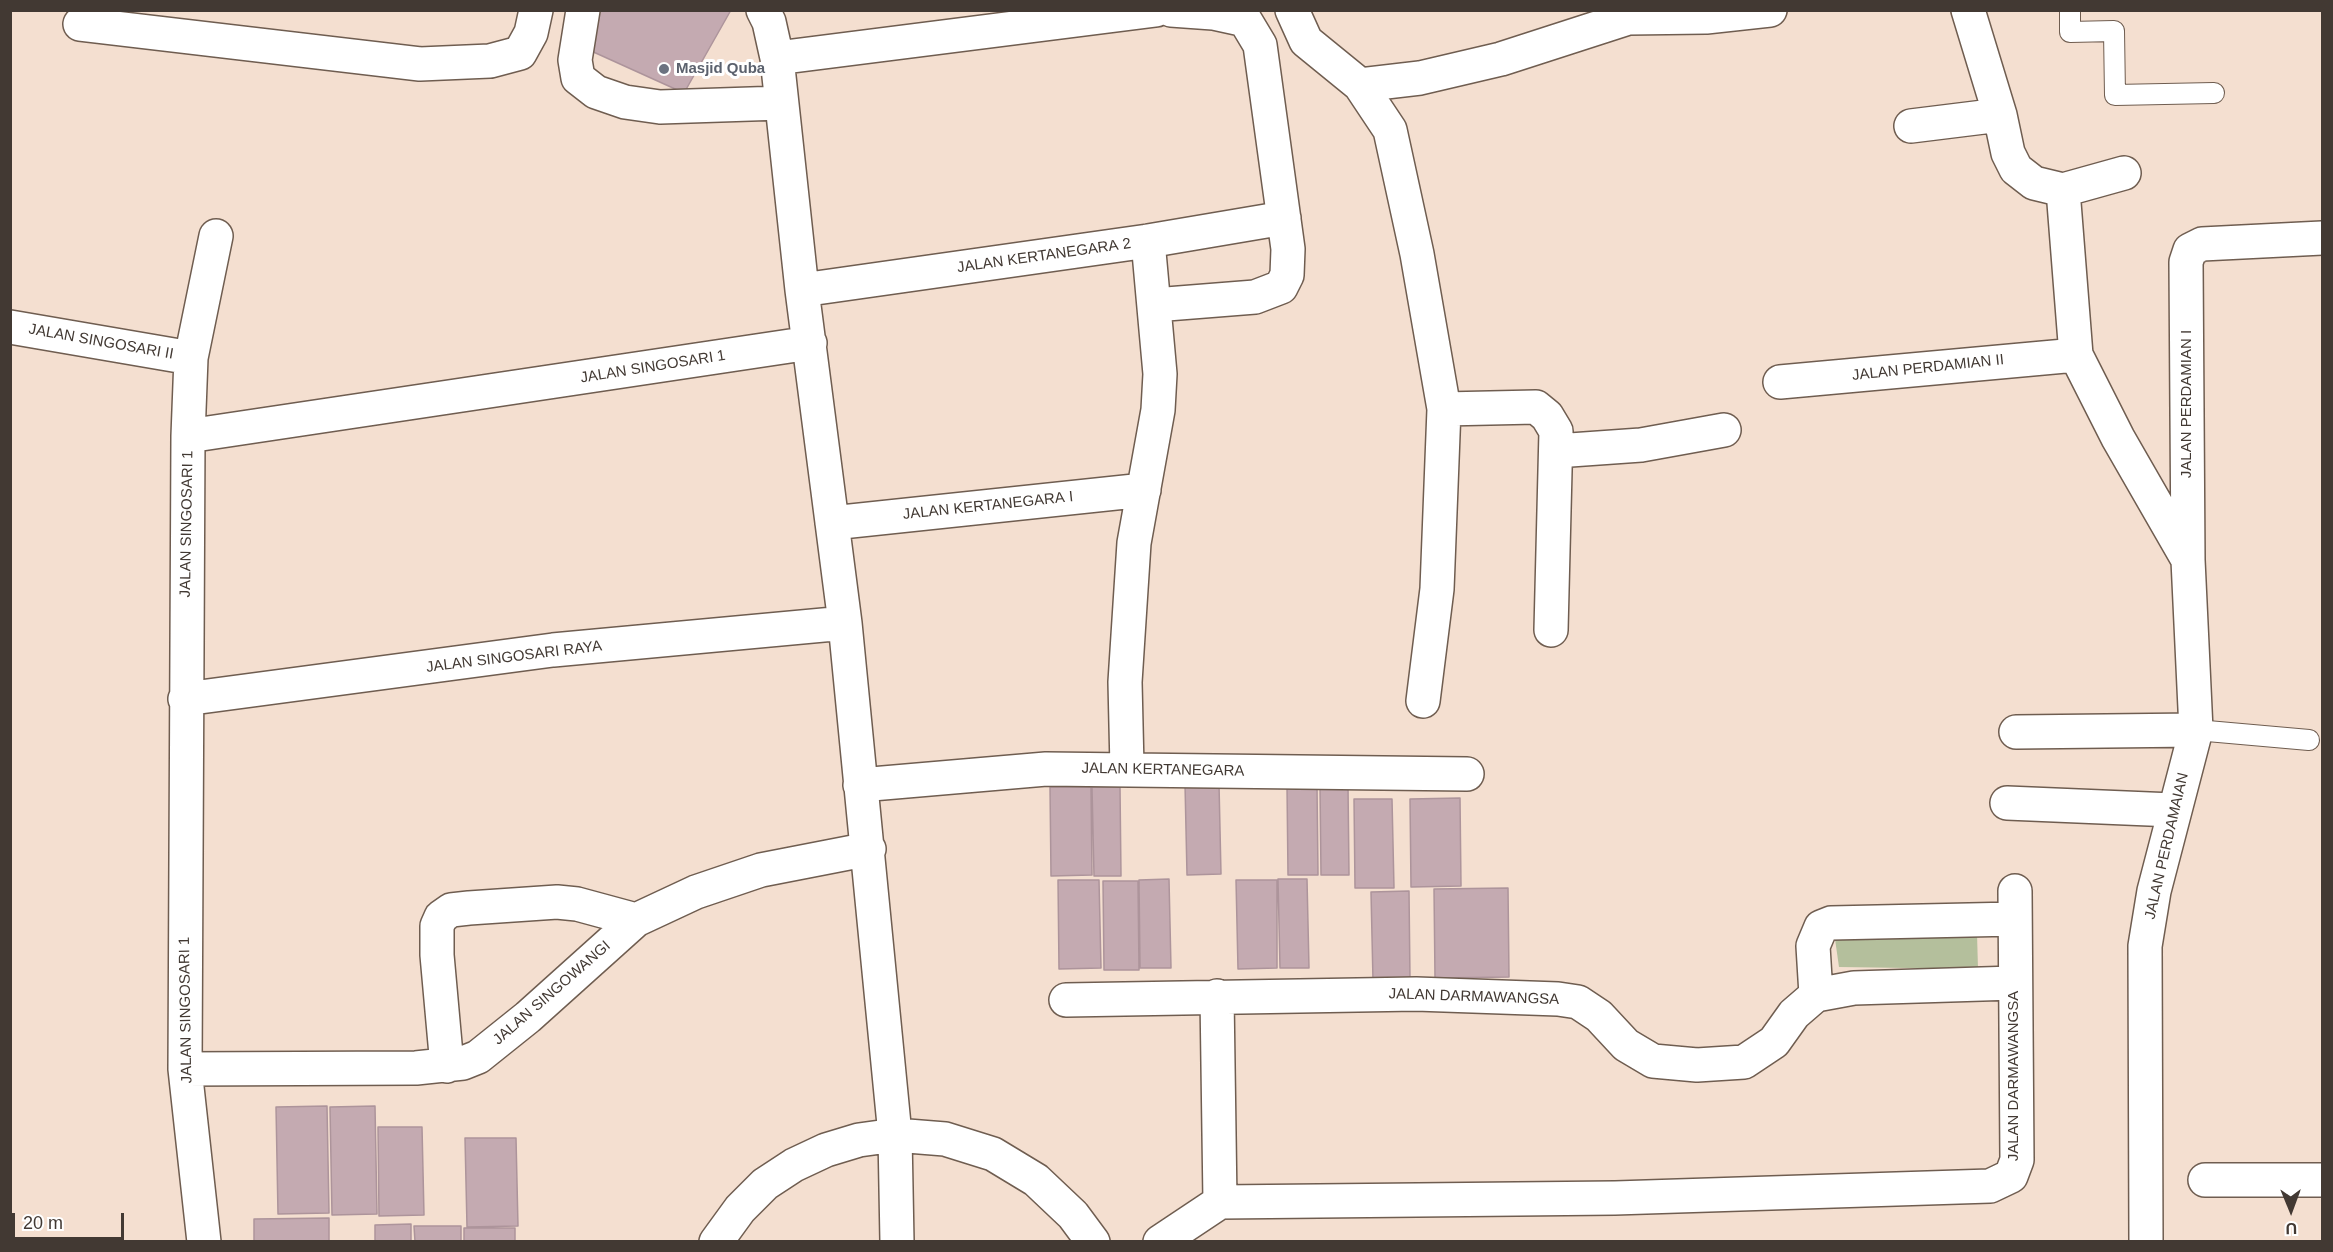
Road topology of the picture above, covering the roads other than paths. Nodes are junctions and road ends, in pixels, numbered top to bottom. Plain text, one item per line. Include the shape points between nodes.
1 (536, 10) edge
2 (583, 10) edge
3 (763, 10) edge
4 (1156, 10) edge
5 (1171, 10) edge
6 (1292, 10) edge
7 (1770, 10) edge
8 (2070, 10) edge
9 (1974, 11) edge
10 (1618, 14) edge
11 (80, 24) dead end
12 (777, 58) junction
13 (1360, 85) junction
14 (2214, 93) dead end
15 (781, 103) junction
16 (2000, 115) junction
17 (1911, 126) dead end
18 (2124, 172) dead end
19 (2062, 190) junction
20 (1284, 218) junction
21 (216, 236) dead end
22 (2322, 238) edge
23 (1148, 242) junction
24 (802, 290) junction
25 (1154, 304) junction
26 (10, 327) edge
27 (810, 343) junction
28 (2076, 355) junction
29 (191, 358) junction
30 (1780, 382) dead end
31 (1444, 409) junction
32 (1724, 430) dead end
33 (188, 436) junction
34 (1556, 451) junction
35 (1144, 490) junction
36 (831, 523) junction
37 (2188, 560) junction
38 (844, 623) junction
39 (1551, 630) dead end
40 (185, 699) junction
41 (1423, 701) dead end
42 (2196, 730) junction
43 (2016, 732) dead end
44 (2309, 740) dead end
45 (1127, 768) junction
46 (1467, 774) dead end
47 (860, 785) junction
48 (2007, 802) dead end
49 (2173, 810) junction
50 (868, 849) junction
51 (636, 920) junction
52 (2014, 983) junction
53 (1816, 995) junction
54 (1217, 996) junction
55 (1066, 1000) dead end
56 (447, 1066) junction
57 (185, 1069) junction
58 (895, 1135) junction
59 (2205, 1180) dead end
60 (2322, 1180) edge
61 (1220, 1202) junction
62 (202, 1241) edge
63 (717, 1242) edge
64 (897, 1242) edge
65 (1093, 1242) edge
66 (1160, 1242) edge
67 (2146, 1242) edge

1 - 11 street via 531,33 520,53 490,61 420,64
2 - 15 street via 576,69 578,78 596,92 625,102 660,107
3 - 12 street
4 - 12 street
5 - 20 street via 1245,20 1260,45
6 - 13 street via 1306,41
7 - 10 street via 1707,17
8 - 14 lane via 2070,32 2114,31 2115,95
9 - 16 street
10 - 13 street via 1501,59 1420,78
12 - 15 street
13 - 31 street via 1390,130
15 - 24 street
16 - 17 street
16 - 19 street via 2008,153 2016,169 2034,183
18 - 19 street
19 - 28 street
20 - 23 street, JALAN KERTANEGARA 2
20 - 25 street via 1287,275 1281,287 1255,297
21 - 29 street
22 - 37 street, JALAN PERDAMIAN I via 2202,244 2190,250 2186,278
23 - 24 street, JALAN KERTANEGARA 2
23 - 25 street
24 - 27 street
25 - 35 street via 1160,374
26 - 29 street, JALAN SINGOSARI II
27 - 33 street, JALAN SINGOSARI 1
27 - 36 street
28 - 30 street, JALAN PERDAMIAN II
28 - 37 street
29 - 33 street
31 - 34 street via 1536,407 1556,431
31 - 41 street via 1437,589
32 - 34 street via 1641,445
33 - 40 street, JALAN SINGOSARI 1
34 - 39 street
35 - 36 street, JALAN KERTANEGARA I
35 - 45 street via 1133,555 1125,682
36 - 38 street
37 - 42 street, JALAN PERDAMAIAN
38 - 40 street, JALAN SINGOSARI RAYA via 553,650
38 - 47 street
40 - 57 street, JALAN SINGOSARI 1
42 - 43 street
42 - 44 lane
42 - 49 street, JALAN PERDAMAIAN
45 - 46 street, JALAN KERTANEGARA
45 - 47 street, JALAN KERTANEGARA via 1046,769
47 - 50 street
48 - 49 street
49 - 67 street, JALAN PERDAMAIAN via 2145,946
50 - 51 street, JALAN SINGOWANGI via 761,870 696,892
50 - 58 street
51 - 56 street, JALAN SINGOWANGI via 478,1057
51 - 56 street via 557,902 452,910 441,917 437,926 437,955
52 - 53 street, JALAN DARMAWANGSA via 1854,988
52 - 53 street via 2015,905 1831,922 1821,927 1814,946
52 - 61 street, JALAN DARMAWANGSA via 2017,1160 2011,1176 1990,1186 1615,1198
53 - 54 street, JALAN DARMAWANGSA via 1794,1014 1774,1042 1744,1062 1697,1065 1653,1061 1626,1045 1592,1011 1578,1002 1558,999 1416,994
54 - 55 street, JALAN DARMAWANGSA
54 - 61 street
56 - 57 street, JALAN SINGOWANGI
57 - 62 street, JALAN SINGOSARI 1
58 - 63 street via 859,1140 794,1165 765,1184 740,1209
58 - 64 street
58 - 65 street via 945,1139 993,1154 1036,1180 1073,1215
59 - 60 street
61 - 66 street

